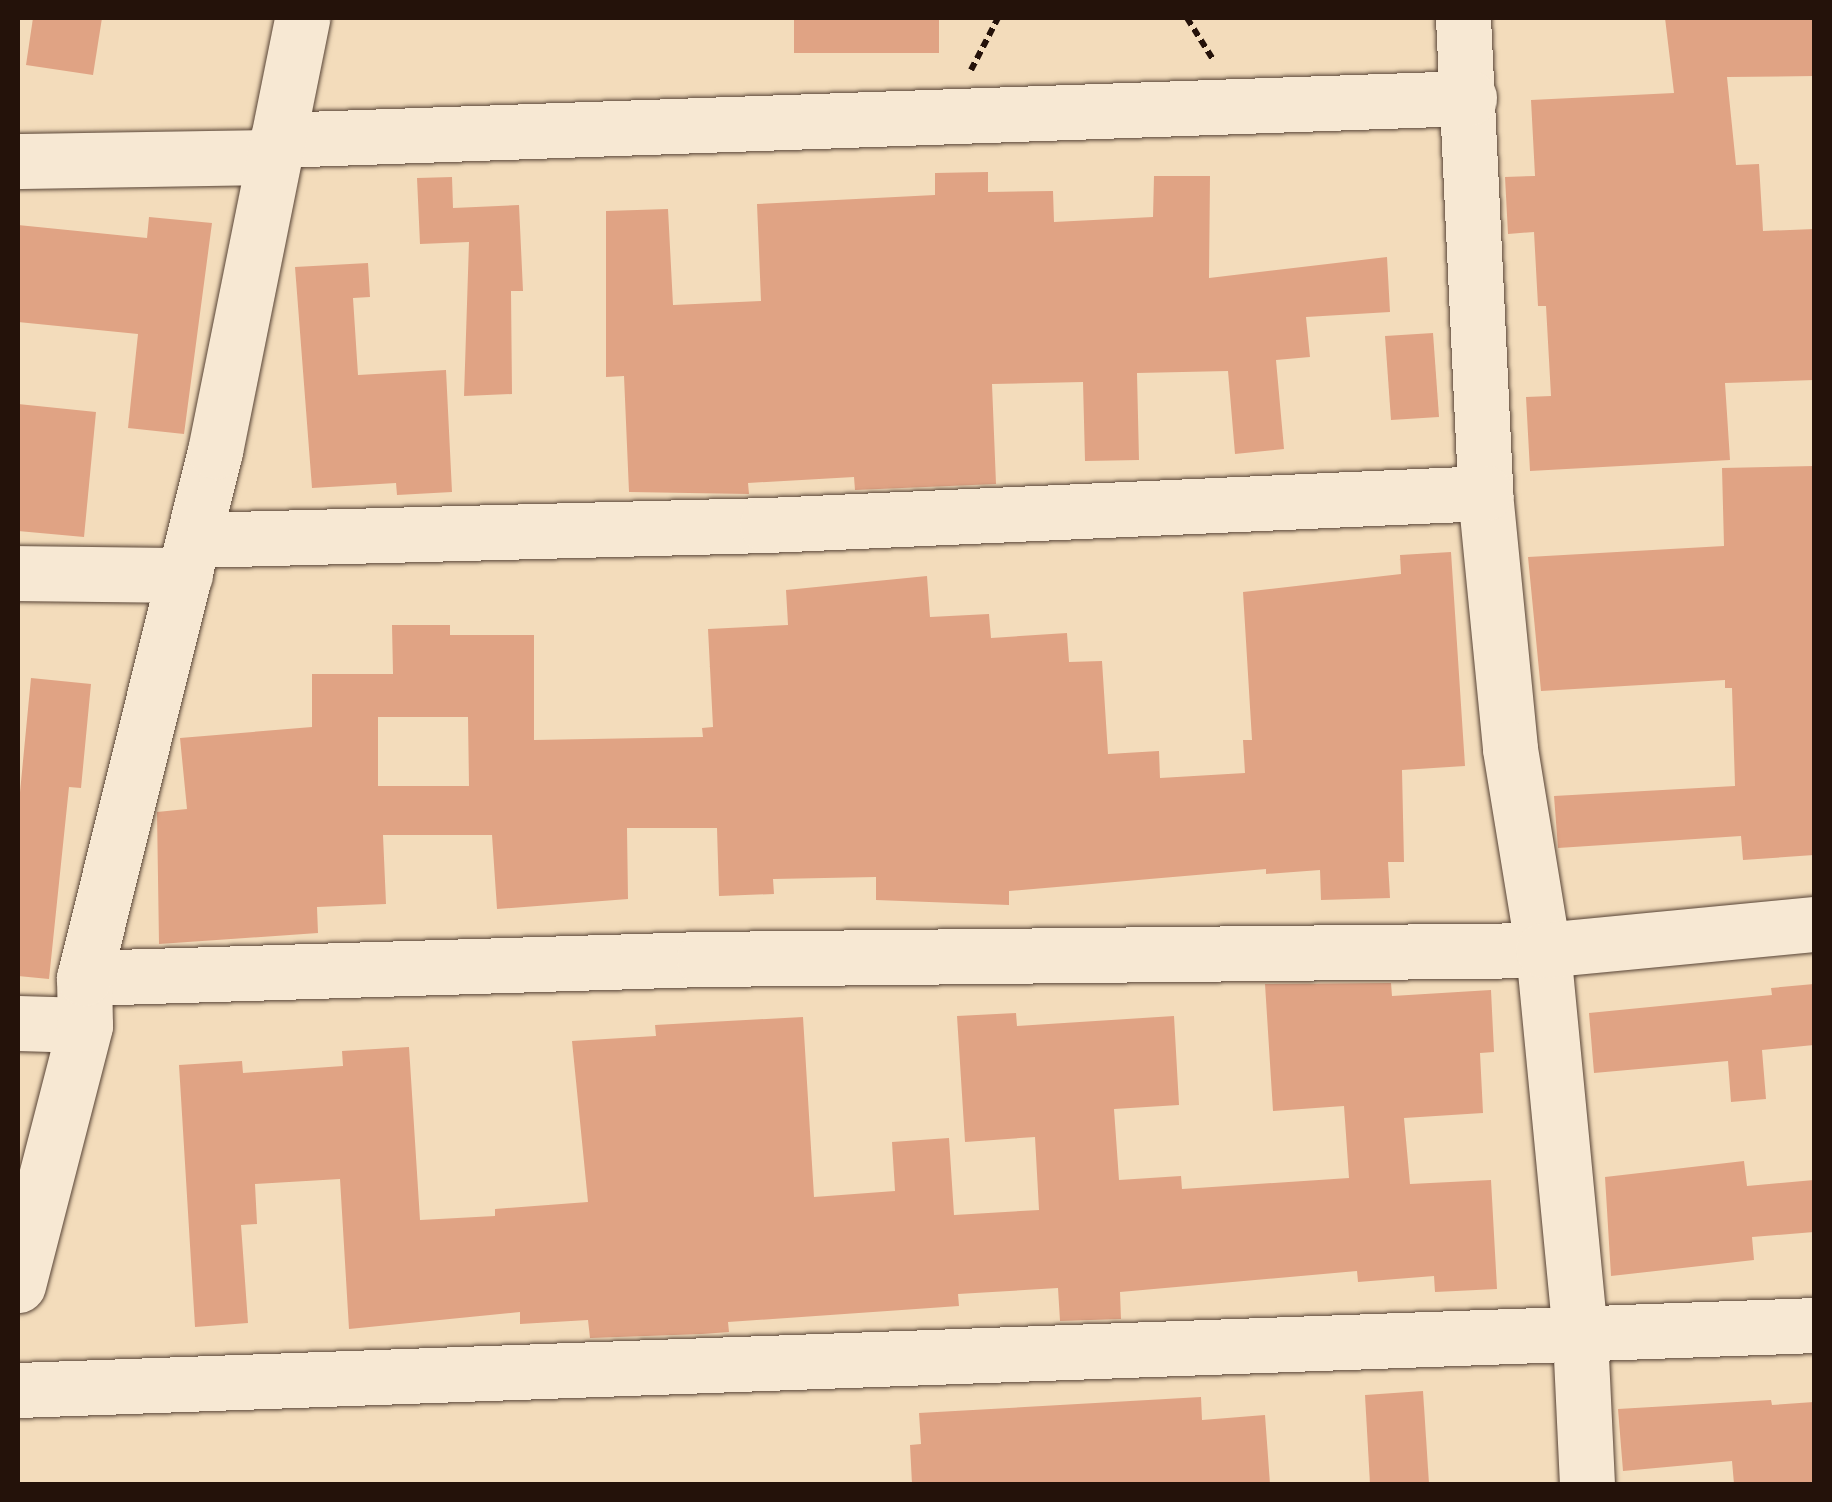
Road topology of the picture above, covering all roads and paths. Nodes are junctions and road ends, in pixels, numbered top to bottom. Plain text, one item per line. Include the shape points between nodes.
1 (302, 18) edge
2 (1463, 18) edge
3 (1470, 98) junction
4 (276, 148) junction
5 (18, 161) edge
6 (1485, 493) junction
7 (189, 557) junction
8 (18, 573) edge
9 (1814, 924) edge
10 (1542, 950) junction
11 (84, 1002) junction
12 (18, 1023) edge
13 (18, 1285) edge
14 (1814, 1326) edge
15 (1580, 1336) junction
16 (18, 1390) edge
17 (1587, 1484) edge

1 - 4 street
2 - 3 street
3 - 4 street
3 - 6 street
4 - 5 street
4 - 7 street
6 - 7 street
6 - 10 street via 1510,749
7 - 8 street
7 - 11 street
9 - 10 street
10 - 11 street via 704,959
10 - 15 street
11 - 12 street
11 - 13 street
14 - 15 street
15 - 16 street
15 - 17 street

